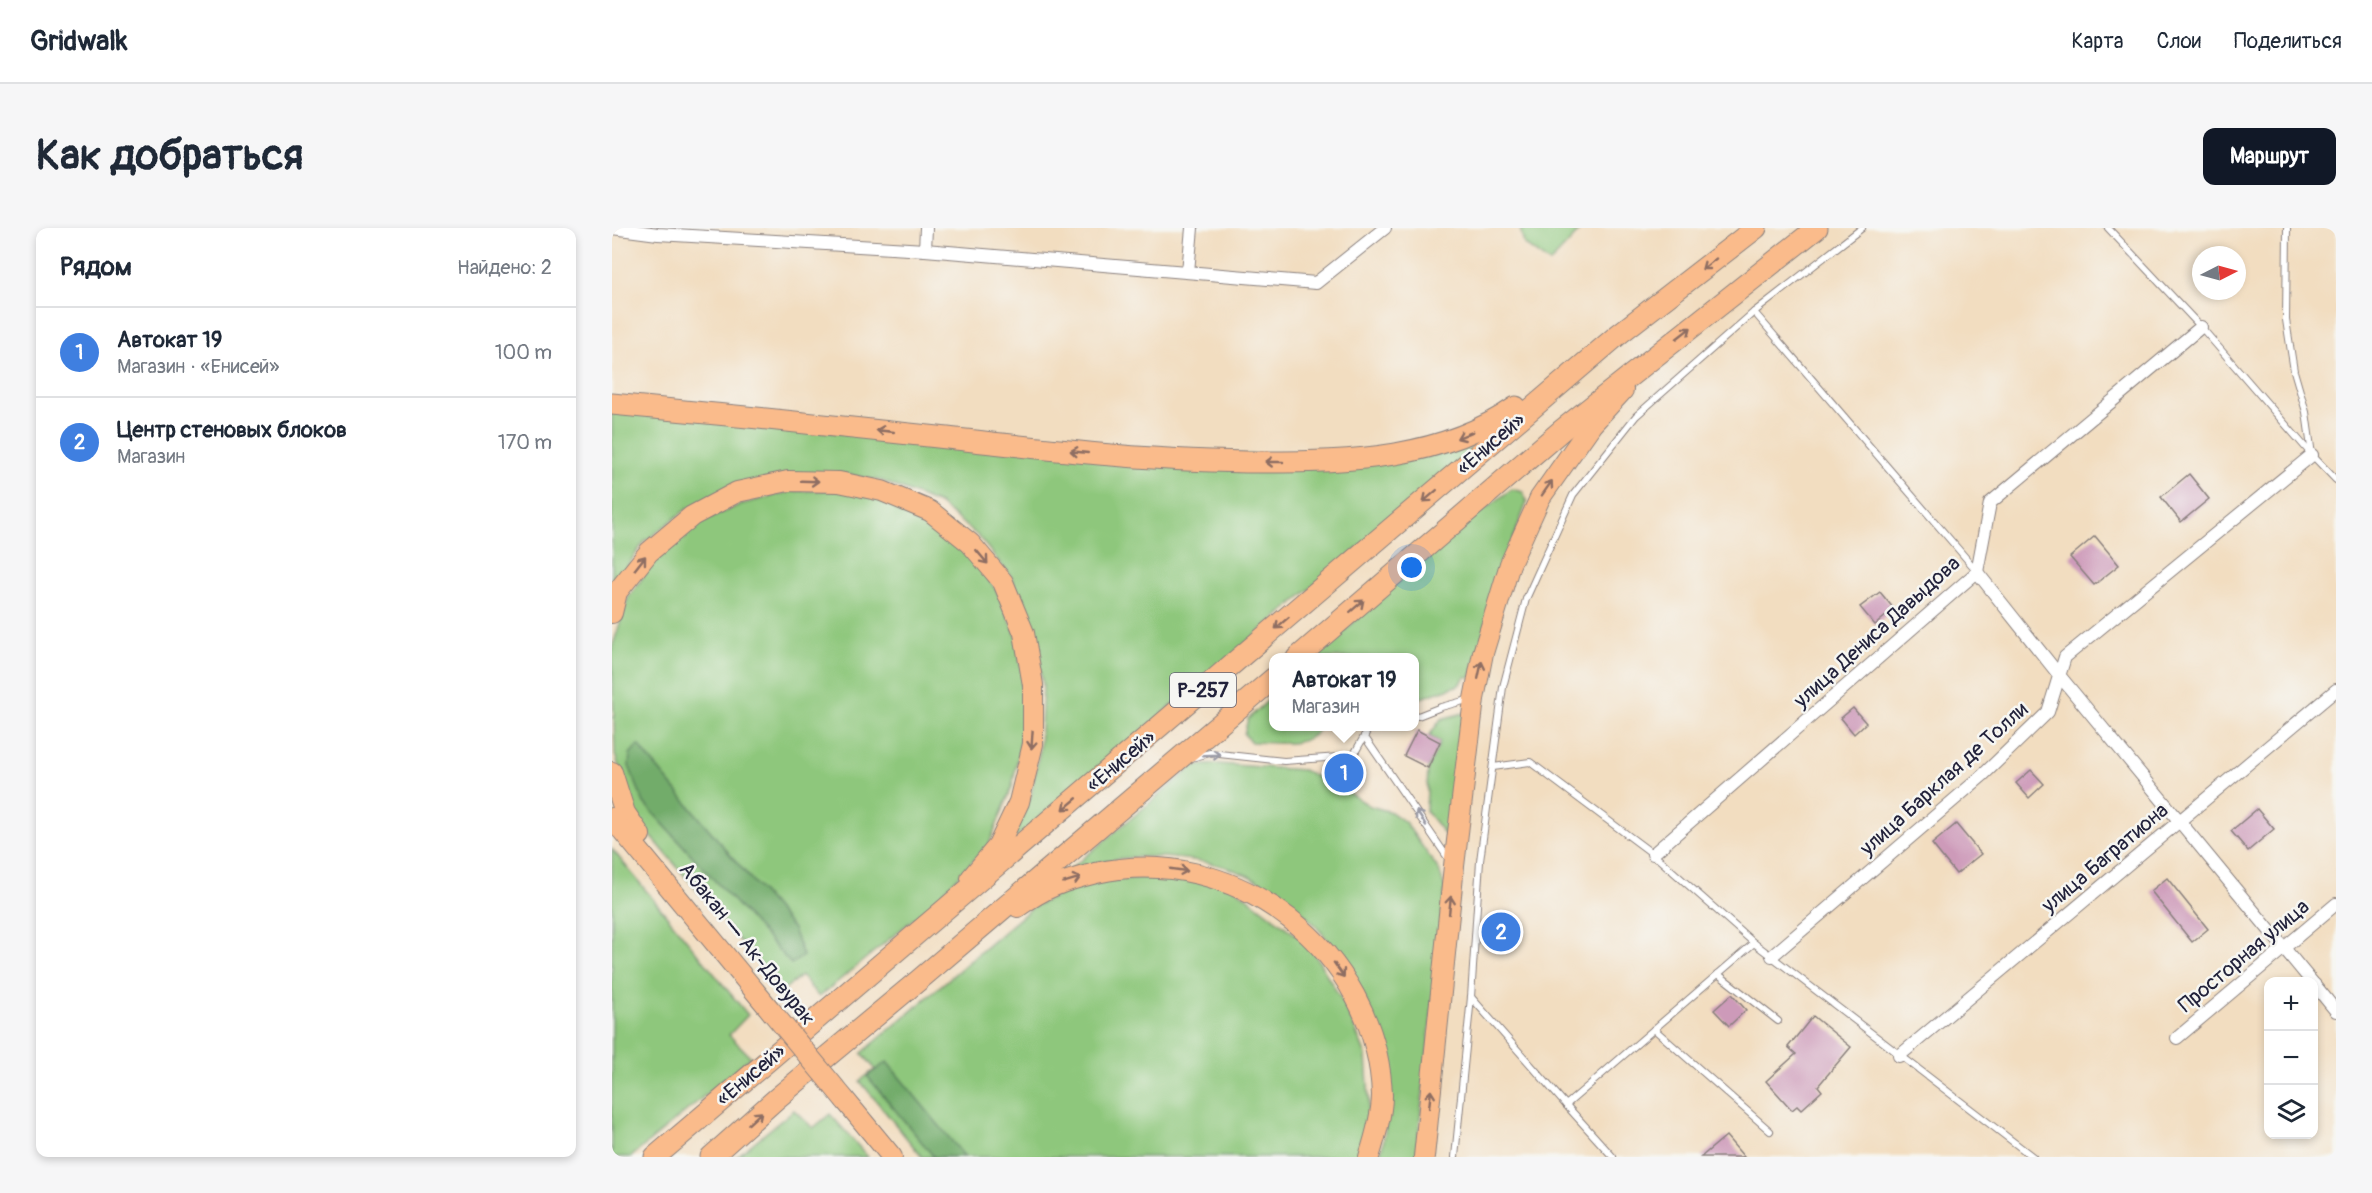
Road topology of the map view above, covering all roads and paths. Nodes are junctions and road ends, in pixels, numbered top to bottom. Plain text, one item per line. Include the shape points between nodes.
1 (612, 228) edge
2 (1192, 228) edge
3 (1385, 228) edge
4 (1756, 228) edge
5 (1817, 228) edge
6 (1862, 228) edge
7 (2109, 228) edge
8 (2287, 228) edge
9 (658, 231) edge
10 (926, 232) edge
11 (924, 250) junction
12 (1188, 272) junction
13 (1755, 312) junction
14 (2201, 327) junction
15 (1619, 334) junction
16 (1658, 353) junction
17 (612, 404) edge
18 (2312, 455) junction
19 (2336, 480) edge
20 (1977, 572) junction
21 (612, 613) edge
22 (1302, 653) edge
23 (2059, 675) junction
24 (1269, 682) edge
25 (2336, 690) edge
26 (1474, 699) junction
27 (1419, 716) edge
28 (1367, 731) edge
29 (1364, 736) junction
30 (1493, 767) junction
31 (612, 772) edge
32 (1159, 776) junction
33 (612, 819) edge
34 (2179, 822) junction
35 (612, 836) edge
36 (1653, 854) junction
37 (1454, 866) junction
38 (2336, 904) edge
39 (943, 913) junction
40 (697, 920) junction
41 (1754, 943) junction
42 (2284, 948) junction
43 (1772, 956) junction
44 (1718, 974) junction
45 (2307, 977) edge
46 (919, 980) junction
47 (2318, 990) edge
48 (1471, 997) junction
49 (2336, 1011) edge
50 (1778, 1021) dead end
51 (1654, 1029) junction
52 (2177, 1038) dead end
53 (1899, 1056) junction
54 (1566, 1105) junction
55 (1770, 1131) dead end
56 (656, 1155) edge
57 (711, 1157) edge
58 (892, 1157) edge
59 (1369, 1157) edge
60 (1424, 1157) edge
61 (1455, 1157) edge
62 (1613, 1157) edge
63 (2033, 1157) edge

1 - 9 street
2 - 12 street
3 - 12 street via 1316,283
4 -> 15 highway, «Енисей» / Р-257
16 -> 5 highway, «Енисей»
6 - 13 lane
7 - 14 lane
8 - 18 lane via 2286,320
9 - 11 street
10 - 11 street
11 - 12 street
13 - 20 lane
13 - 30 lane via 1636,416 1573,495 1526,599 1503,687
14 - 18 lane
14 - 20 street, улица Дениса Давыдова via 1990,503
15 -> 17 highway via 1492,424 1449,442 1389,457 1326,462 1143,459
15 -> 39 highway, «Енисей» / Р-257
22 -> 16 highway, «Енисей»
26 -> 16 main road via 1483,653 1510,564 1540,498 1592,423
18 - 19 lane
18 - 23 street, улица Барклая де Толли via 2064,657
20 - 23 street
20 - 36 street, улица Дениса Давыдова
21 -> 39 main road via 617,592 649,552 692,516 737,492 788,481 840,482 882,490 930,511 970,543 1003,582 1024,633 1033,685 1033,744 1019,802 999,846
23 - 34 street
23 - 43 street, улица Барклая де Толли via 2048,712 1983,775
24 - 32 highway, «Енисей» / Р-257
25 - 34 street, улица Багратиона
26 - 27 lane
26 - 37 main road
28 - 29 lane
32 -> 29 lane via 1210,753 1284,761 1353,756
37 -> 29 lane
30 - 36 lane via 1530,762
30 - 48 lane via 1480,861
31 - 40 main road via 625,813
32 - 46 highway, «Енисей» / Р-257
33 - 40 main road, Абакан — Ак-Довурак
34 - 42 street
34 - 53 street, улица Багратиона
35 - 40 main road
36 - 41 lane
60 -> 37 main road
38 - 42 street, Просторная улица
39 - 56 highway, «Енисей» / Р-257
40 - 58 main road, Абакан — Ак-Довурак, bridge
41 - 43 lane
41 - 44 lane
42 - 45 street
42 - 52 street, Просторная улица
43 - 53 lane
44 - 50 lane
44 - 51 lane
57 -> 46 highway, «Енисей» / Р-257
46 -> 59 main road via 1040,891 1074,879 1121,868 1160,867 1198,873 1235,885 1269,902 1301,926 1328,953 1350,986 1372,1039 1382,1096
47 - 49 street
48 - 54 lane
48 - 61 lane
51 - 54 lane
51 - 55 lane
53 - 63 lane
54 - 62 lane

